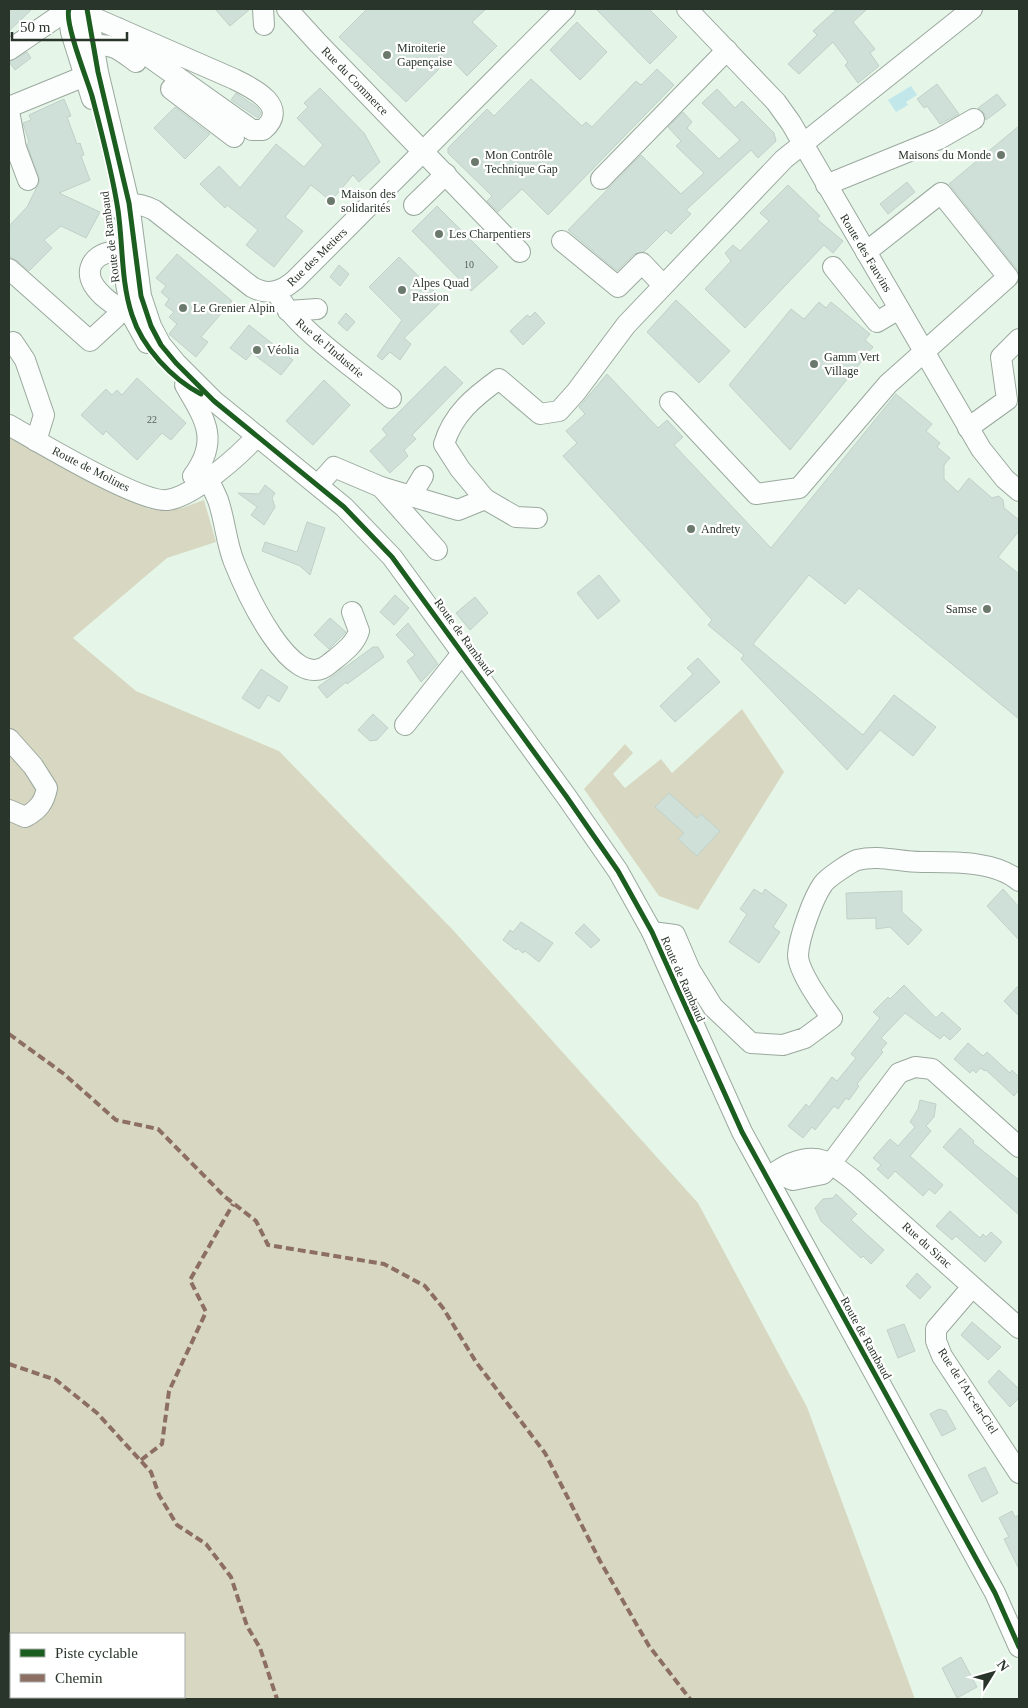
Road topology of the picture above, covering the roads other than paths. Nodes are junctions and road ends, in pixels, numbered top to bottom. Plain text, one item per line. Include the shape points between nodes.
1 (565, 9) edge
2 (687, 9) edge
3 (972, 9) edge
4 (290, 10) edge
5 (76, 12) edge
6 (698, 16) edge
7 (118, 28) junction
8 (94, 46) junction
9 (9, 50) edge
10 (727, 50) junction
11 (88, 83) junction
12 (9, 108) edge
13 (9, 111) edge
14 (974, 119) dead end
15 (234, 137) dead end
16 (804, 144) junction
17 (424, 152) junction
18 (446, 174) junction
19 (601, 179) dead end
20 (28, 180) dead end
21 (826, 185) junction
22 (414, 205) dead end
23 (124, 206) junction
24 (562, 241) dead end
25 (122, 251) junction
26 (520, 252) dead end
27 (866, 252) junction
28 (833, 267) dead end
29 (9, 269) edge
30 (663, 284) junction
31 (277, 292) junction
32 (317, 309) dead end
33 (899, 309) junction
34 (288, 311) junction
35 (126, 312) junction
36 (151, 326) junction
37 (1019, 339) edge
38 (12, 342) dead end
39 (924, 351) junction
40 (185, 386) junction
41 (391, 398) dead end
42 (214, 401) junction
43 (670, 402) dead end
44 (236, 418) junction
45 (9, 425) edge
46 (968, 428) junction
47 (257, 436) junction
48 (36, 441) junction
49 (209, 441) junction
50 (239, 455) junction
51 (204, 472) junction
52 (423, 476) dead end
53 (318, 485) junction
54 (381, 487) junction
55 (1019, 491) edge
56 (411, 496) junction
57 (485, 499) junction
58 (537, 518) dead end
59 (436, 550) dead end
60 (352, 612) dead end
61 (463, 652) junction
62 (405, 725) dead end
63 (9, 739) edge
64 (9, 810) edge
65 (1019, 881) edge
66 (652, 932) junction
67 (1019, 1147) edge
68 (833, 1164) junction
69 (771, 1175) junction
70 (972, 1287) junction
71 (1019, 1328) edge
72 (1019, 1473) edge
73 (1019, 1647) edge

1 - 17 street, Rue des Metiers
2 - 6 street, Route des Fauvins
3 - 16 street
4 - 17 street, Rue du Commerce via 324,50
5 - 7 street
5 - 8 street, Route de Rambaud
5 - 9 street
5 - 11 street, Route de Rambaud via 71,32
6 - 10 street, Route des Fauvins
7 - 7 street via 247,86 273,109 275,116 271,124 263,130 252,130 131,44
8 - 15 street via 113,46
8 - 23 street, Route de Rambaud
10 - 16 street, Route des Fauvins via 776,102
10 - 19 street
11 - 12 street
11 - 23 street, Route de Rambaud via 113,180
13 - 20 street via 14,142
14 - 21 street via 939,139
16 - 21 street, Route des Fauvins
16 - 30 street via 784,159
17 - 18 street, Rue du Commerce
17 - 31 street, Rue des Metiers via 295,280
18 - 22 street
18 - 26 street, Rue du Commerce
21 - 27 street, Route des Fauvins
23 - 25 street, Route de Rambaud
23 - 31 street, Rue des Metiers via 144,205 154,210 252,287
23 - 36 street, Route de Rambaud via 141,296
24 - 30 street via 618,287 642,263
25 - 35 street, Route de Rambaud
25 - 35 street via 106,252 95,258 90,267 92,282 102,296
25 - 36 street via 128,256 137,302
27 - 33 street, Route des Fauvins
27 - 39 street via 941,194 1008,277
28 - 33 street via 878,322
29 - 35 street via 90,341
30 - 57 street via 559,410 540,414 499,379 470,400 448,431 444,444
31 - 34 street, Rue de l'Industrie
32 - 34 street
33 - 39 street, Route des Fauvins
34 - 41 street, Rue de l'Industrie
35 - 40 street, Route de Rambaud
36 - 42 street, Route de Rambaud via 176,363
37 - 46 street via 1001,357 1008,400
38 - 48 street via 25,360 44,415
39 - 43 street via 888,384 799,488 756,494
39 - 46 street, Route des Fauvins
40 - 42 street, Route de Rambaud
40 - 49 street via 205,422
42 - 44 street, Route de Rambaud
44 - 47 street, Route de Rambaud
44 - 49 street via 219,428
45 - 48 street, Route de Molines
46 - 55 street, Route des Fauvins via 993,465
47 - 50 street, Route de Molines
47 - 53 street, Route de Rambaud
48 - 51 street, Route de Molines via 146,496 170,500
49 - 50 street via 223,454
49 - 51 street
50 - 51 street, Route de Molines
51 - 60 street via 218,501 234,562 250,597 269,633 296,663 319,670 353,643 359,631
52 - 56 street
53 - 54 street via 334,467
53 - 61 street, Route de Rambaud via 392,557
54 - 56 street
54 - 59 street
56 - 57 street via 458,510
57 - 58 street via 516,516
61 - 62 street
61 - 66 street, Route de Rambaud via 602,848
63 - 64 street via 34,766 47,788 42,806 32,814 25,817
65 - 66 street via 1011,874 962,861 916,862 876,856 847,866 823,883 806,920 798,956 814,994 832,1018 805,1038 783,1046 751,1043 713,1007 690,970 675,935
66 - 69 street, Route de Rambaud via 715,1077
67 - 68 street via 932,1070 915,1067 899,1073
68 - 69 street via 820,1158 806,1159
68 - 70 street, Rue du Sirac
69 - 73 street, Route de Rambaud via 995,1594
70 - 71 street, Rue du Sirac
70 - 72 street, Rue de l'Arc-en-Ciel via 936,1329 936,1341 942,1356

